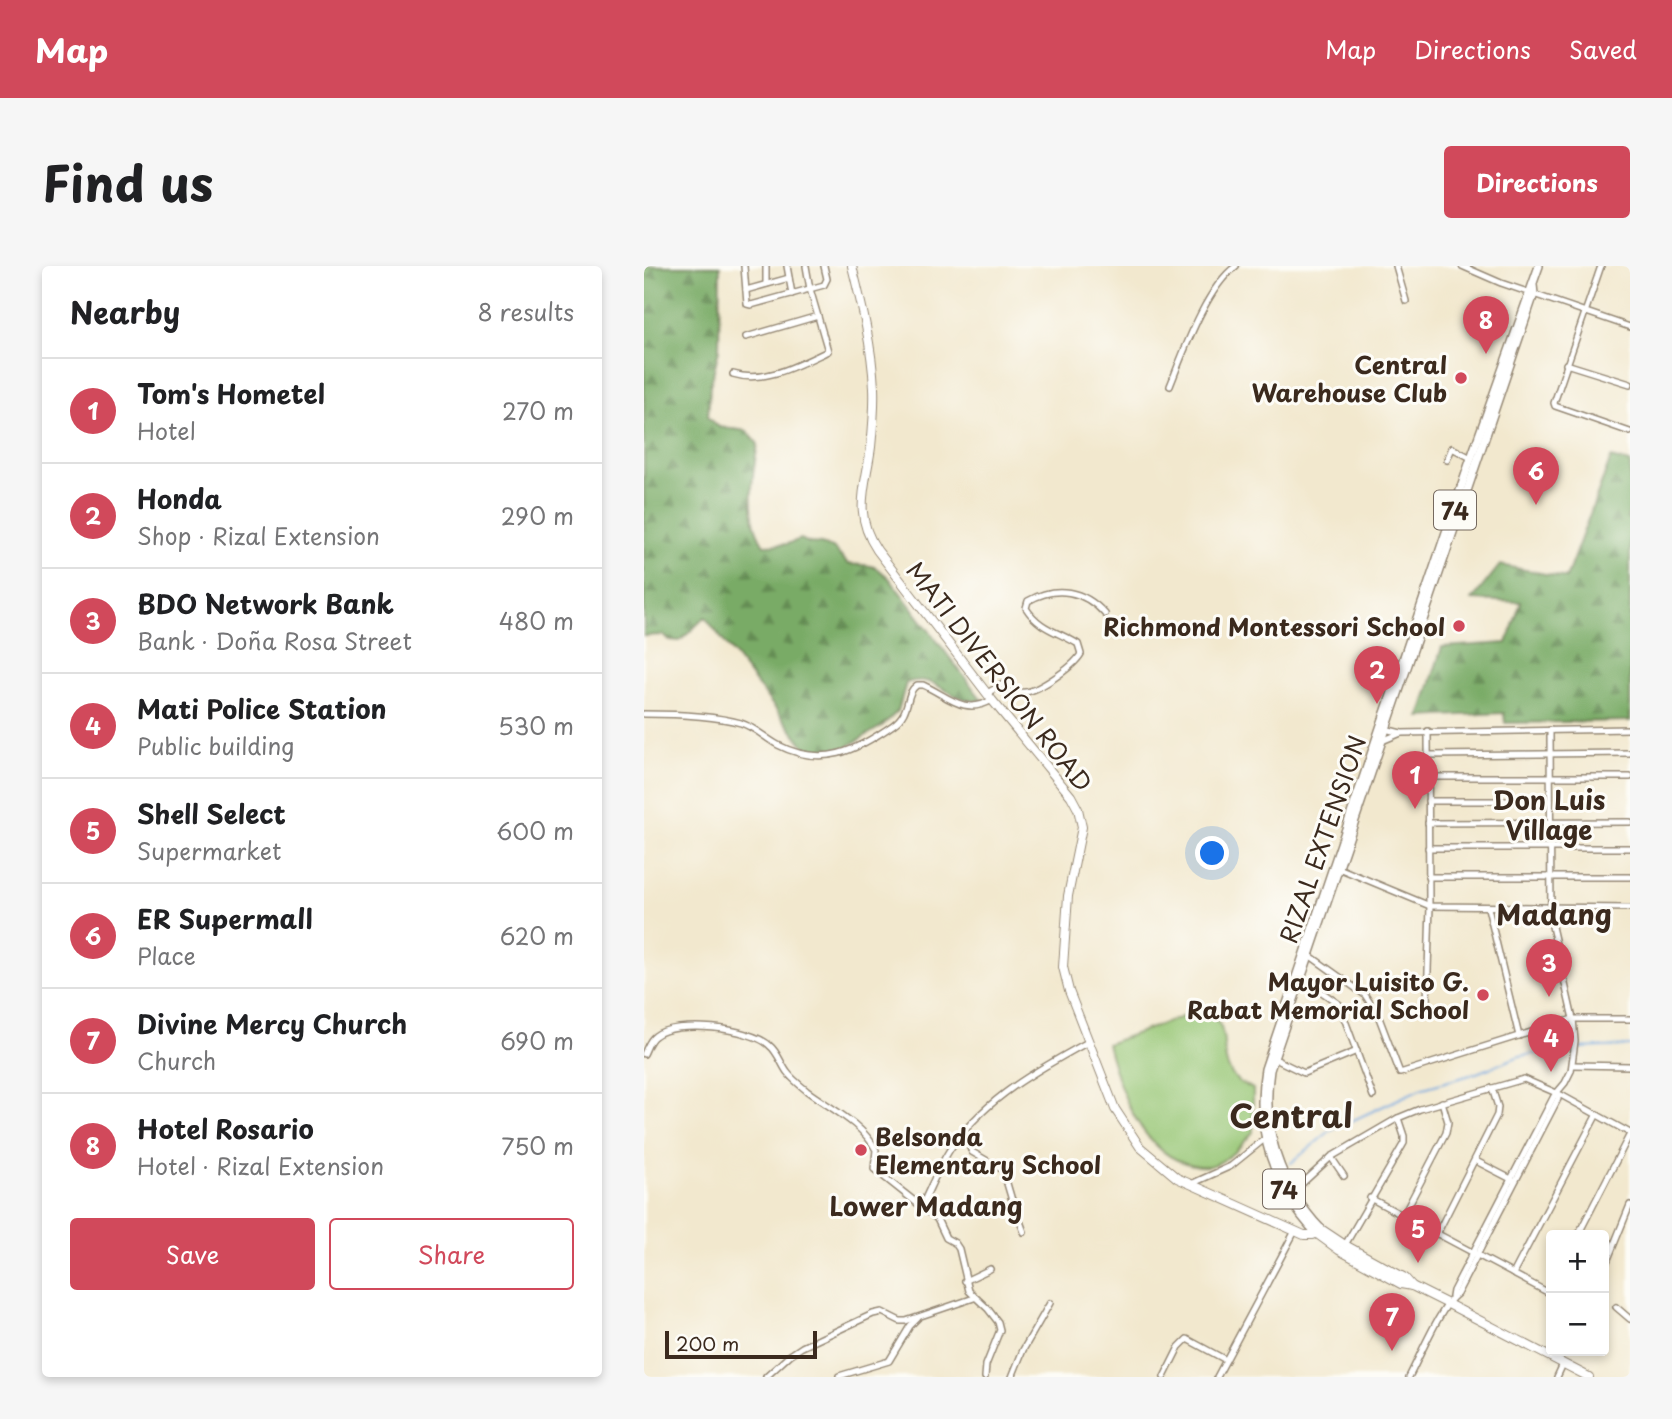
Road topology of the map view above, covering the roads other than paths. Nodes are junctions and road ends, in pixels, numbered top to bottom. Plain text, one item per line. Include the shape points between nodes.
1 (744, 266) edge
2 (766, 266) edge
3 (787, 266) edge
4 (806, 266) edge
5 (824, 266) edge
6 (852, 266) edge
7 (1236, 266) edge
8 (1396, 266) edge
9 (1462, 266) edge
10 (1539, 266) edge
11 (1601, 266) edge
12 (1478, 269) edge
13 (789, 278) junction
14 (766, 284) junction
15 (810, 289) junction
16 (746, 290) junction
17 (1532, 290) junction
18 (792, 294) junction
19 (1406, 301) dead end
20 (1585, 312) junction
21 (818, 316) junction
22 (1630, 327) edge
23 (746, 337) dead end
24 (1566, 364) junction
25 (733, 374) dead end
26 (1630, 384) edge
27 (1170, 386) dead end
28 (1630, 432) edge
29 (1471, 458) junction
30 (1447, 460) dead end
31 (1105, 614) dead end
32 (990, 696) junction
33 (644, 714) edge
34 (1384, 729) junction
35 (1630, 729) edge
36 (1550, 730) junction
37 (1428, 731) junction
38 (1401, 733) junction
39 (1380, 740) junction
40 (1630, 753) edge
41 (1550, 754) junction
42 (1428, 755) junction
43 (1428, 777) junction
44 (1550, 777) junction
45 (1630, 777) edge
46 (1428, 801) junction
47 (1550, 801) junction
48 (1630, 822) edge
49 (1428, 823) junction
50 (1550, 823) junction
51 (1428, 848) junction
52 (1630, 848) edge
53 (1550, 849) junction
54 (1336, 867) junction
55 (1429, 877) junction
56 (1551, 877) junction
57 (1630, 877) edge
58 (1429, 905) junction
59 (1551, 907) junction
60 (1489, 908) junction
61 (1630, 908) edge
62 (1309, 954) junction
63 (1300, 977) junction
64 (1427, 1003) dead end
65 (1573, 1018) junction
66 (1630, 1019) edge
67 (1519, 1036) junction
68 (1088, 1042) junction
69 (1357, 1051) junction
70 (644, 1054) edge
71 (1271, 1057) junction
72 (1573, 1065) junction
73 (1630, 1066) edge
74 (1492, 1088) junction
75 (1558, 1094) junction
76 (1373, 1096) dead end
77 (1442, 1102) junction
78 (1597, 1114) junction
79 (1398, 1118) junction
80 (963, 1133) junction
81 (1630, 1133) edge
82 (1268, 1137) junction
83 (1331, 1157) junction
84 (1476, 1161) junction
85 (1345, 1176) dead end
86 (1513, 1180) junction
87 (1191, 1184) junction
88 (1293, 1192) junction
89 (1370, 1198) junction
90 (1630, 1205) edge
91 (921, 1207) junction
92 (1403, 1216) junction
93 (1581, 1230) edge
94 (1294, 1231) junction
95 (1319, 1232) junction
96 (1024, 1233) dead end
97 (1437, 1234) junction
98 (1345, 1245) junction
99 (1475, 1254) junction
100 (1609, 1257) edge
101 (990, 1269) dead end
102 (1386, 1272) junction
103 (1513, 1274) junction
104 (965, 1281) junction
105 (1546, 1289) edge
106 (974, 1298) junction
107 (1450, 1300) junction
108 (1050, 1303) dead end
109 (1616, 1307) dead end
110 (920, 1316) junction
111 (1630, 1319) edge
112 (1226, 1360) junction
113 (1563, 1364) junction
114 (839, 1376) edge
115 (766, 1377) edge
116 (985, 1377) edge
117 (1012, 1377) edge
118 (1164, 1377) edge
119 (1217, 1377) edge
120 (1409, 1377) edge
121 (1557, 1377) edge
122 (1589, 1377) edge

1 - 16 street
2 - 14 street
3 - 13 street
4 - 15 street
5 - 15 street via 825,283
6 - 32 highway, MATI DIVERSION ROAD via 869,338 874,390 862,507 865,529
7 - 27 street via 1202,314
8 - 19 street
9 - 12 street
10 - 17 main road, 74
11 - 20 street
12 - 17 street
13 - 14 street
13 - 18 street
14 - 16 street
15 - 18 street
15 - 21 street
16 - 18 street via 751,306
17 - 20 street
17 - 29 main road, RIZAL EXTENSION / 74
17 - 34 main road, RIZAL EXTENSION / 74
20 - 22 street
20 - 24 street
21 - 23 street
21 - 25 street via 828,351 778,372 747,377
24 - 26 street
24 - 28 street via 1555,406
29 - 30 street via 1452,448
29 - 34 main road, RIZAL EXTENSION / 74
31 - 32 street via 1092,600 1066,591 1028,601 1026,608 1037,621 1078,644 1082,653 1057,677 1025,692 1007,682
32 - 33 street via 969,707 916,685 906,712 894,725 833,756 790,749 737,722
32 - 68 highway, MATI DIVERSION ROAD via 1071,796 1081,818 1068,896 1063,968
34 - 38 street
34 - 39 main road, RIZAL EXTENSION / 74
35 - 36 street
36 - 37 street
36 - 41 street
37 - 38 street
37 - 42 street
38 - 39 street
39 - 54 main road, RIZAL EXTENSION / 74
40 - 41 street
41 - 42 street
41 - 44 street
42 - 43 street
43 - 44 street
43 - 46 street
44 - 45 street
44 - 47 street
46 - 47 street
46 - 49 street
47 - 50 street
48 - 50 street
49 - 50 street
49 - 51 street
50 - 53 street
51 - 53 street
51 - 55 street
52 - 53 street
53 - 56 street
54 - 58 street
54 - 62 main road, RIZAL EXTENSION / 74
54 - 71 main road, RIZAL EXTENSION / 74
55 - 56 street
55 - 58 street
56 - 57 street
56 - 59 street
58 - 60 street
58 - 64 street
59 - 60 street
59 - 61 street
59 - 65 street
60 - 67 street
62 - 63 main road, RIZAL EXTENSION / 74
62 - 67 street via 1366,995 1400,1073
63 - 69 street via 1339,1004
63 - 71 main road, RIZAL EXTENSION / 74
65 - 66 street
65 - 67 street
65 - 72 street
68 - 80 street via 1000,1095
68 - 87 highway, MATI DIVERSION ROAD via 1131,1136 1156,1162
69 - 71 street via 1304,1073
69 - 76 street
70 - 91 street via 655,1035 672,1030 712,1027 760,1039 797,1082 868,1138 876,1150 874,1169
71 - 82 main road, RIZAL EXTENSION / 74
72 - 73 street
72 - 75 street
74 - 75 street via 1524,1079
74 - 77 street
74 - 84 street via 1497,1115
75 - 78 street
75 - 86 street
77 - 79 street
77 - 92 street via 1446,1133
78 - 81 street
78 - 103 street
79 - 83 street
79 - 89 street via 1404,1143
80 - 91 street
80 - 96 street via 972,1152 1003,1170
81 - 93 street
82 - 87 street via 1231,1166
82 - 88 main road, RIZAL EXTENSION / 74
82 - 95 main road, RIZAL EXTENSION / 74 via 1276,1173 1288,1196
83 - 85 street
83 - 88 street
84 - 86 street
84 - 97 street
86 - 99 street
87 - 94 highway, MATI DIVERSION ROAD
88 - 95 main road, RIZAL EXTENSION / 74
89 - 92 street
89 - 98 street
90 - 100 street
91 - 104 street via 937,1219 946,1238 959,1249
92 - 97 street
94 - 95 highway, MATI DIVERSION ROAD
94 - 112 street
95 - 98 highway, 74
95 - 102 highway, 74 via 1333,1246
97 - 99 street
98 - 102 highway, 74
99 - 103 street
99 - 107 street
101 - 104 street
102 - 107 highway, 74 via 1401,1284
103 - 105 street
104 - 106 street
106 - 110 street
106 - 116 street via 988,1309 1000,1330
107 - 113 highway, 74
107 - 120 street
108 - 117 street
109 - 111 street
110 - 114 street via 889,1361
110 - 115 street via 900,1321 882,1312 873,1314 790,1354
112 - 118 street via 1187,1339
112 - 119 street
113 - 121 street
113 - 122 highway, 74

